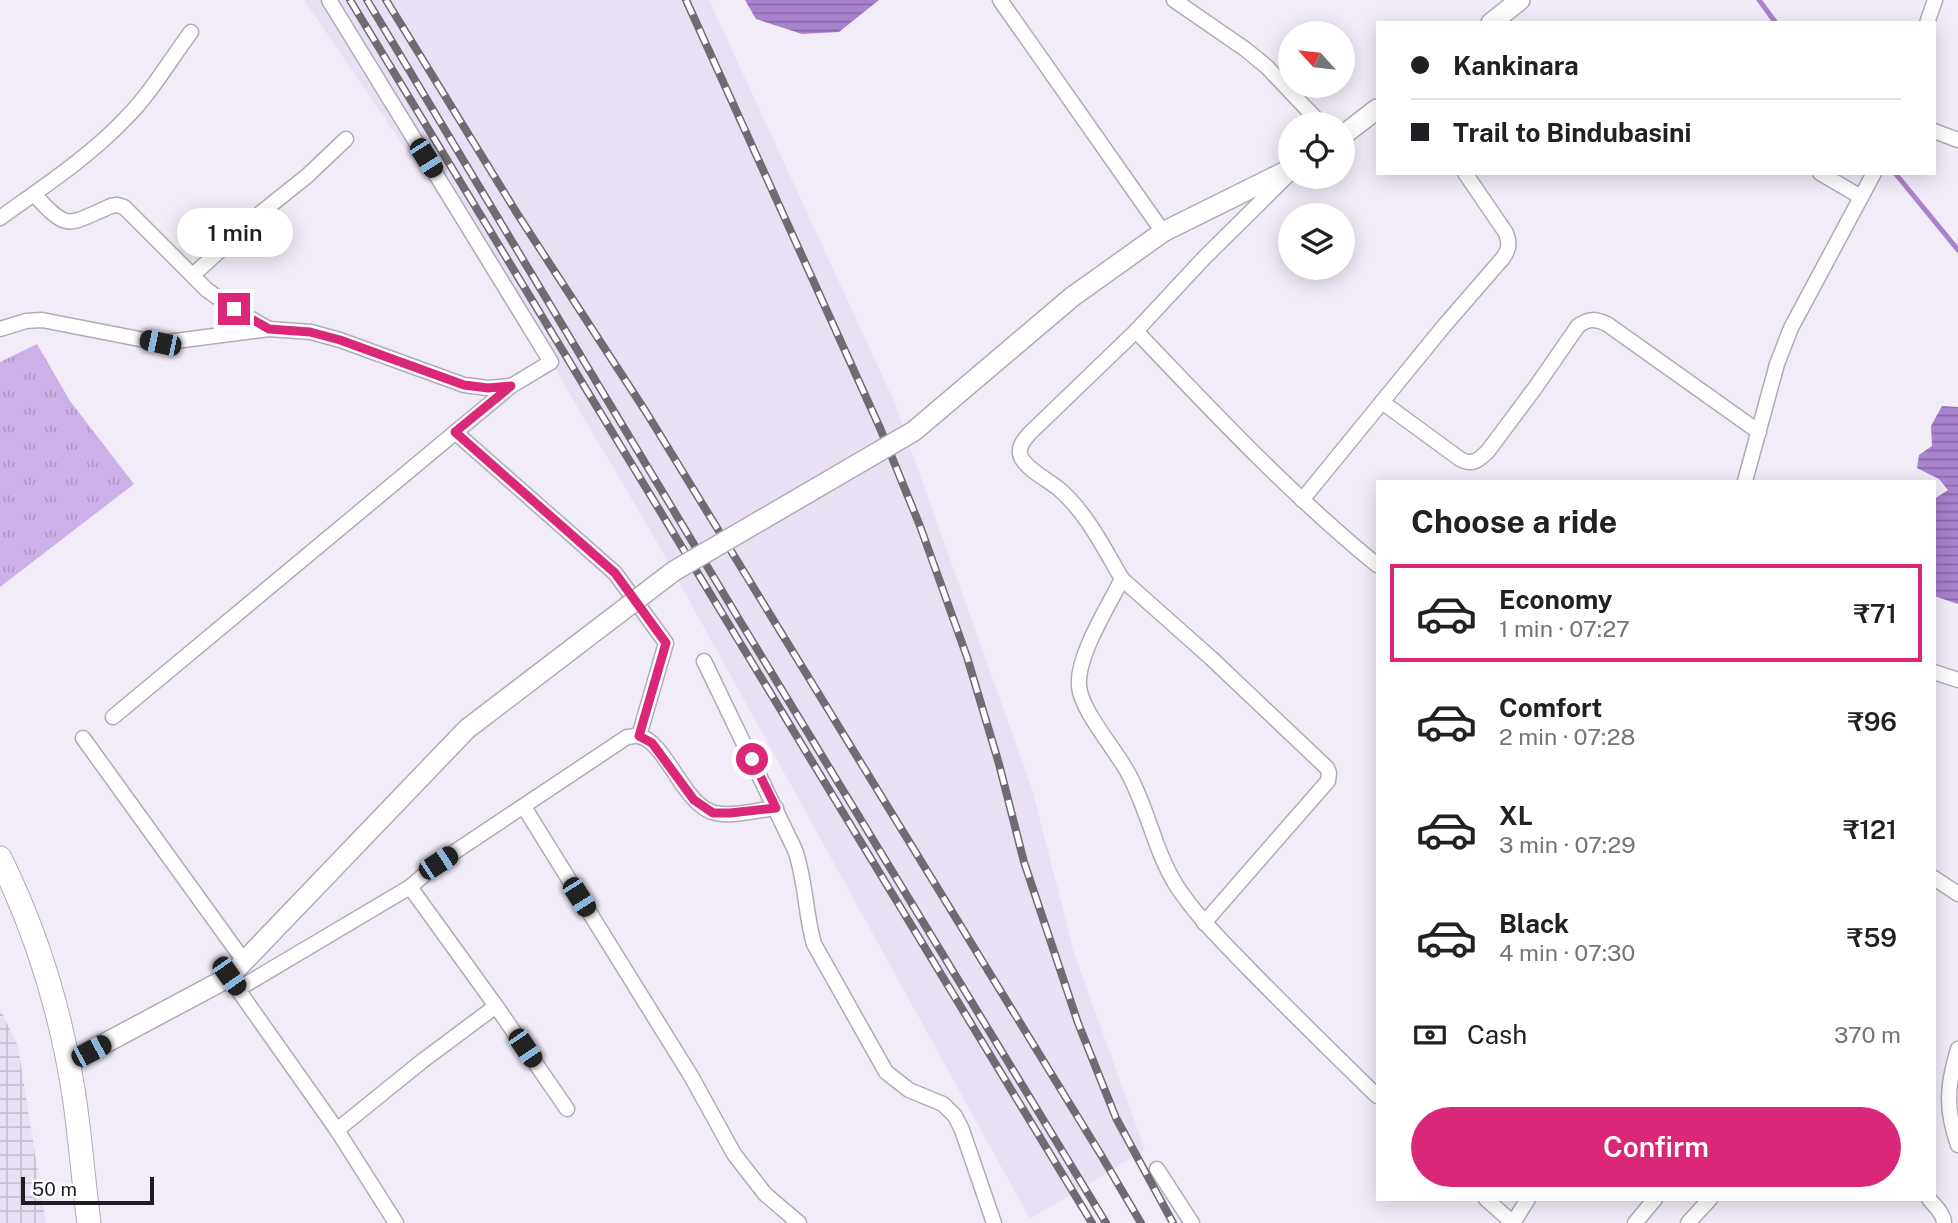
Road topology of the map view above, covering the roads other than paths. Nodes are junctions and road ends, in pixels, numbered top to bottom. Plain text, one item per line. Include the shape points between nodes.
1 (329, 0) edge
2 (1000, 0) edge
3 (1174, 0) edge
4 (1520, 0) edge
5 (1935, 0) edge
6 (1495, 21) edge
7 (1928, 21) edge
8 (191, 32) dead end
9 (1376, 110) edge
10 (1310, 112) edge
11 (1355, 126) edge
12 (1936, 132) edge
13 (346, 139) dead end
14 (1958, 141) edge
15 (1466, 175) edge
16 (1823, 175) edge
17 (1873, 175) edge
18 (1278, 177) edge
19 (1278, 183) edge
20 (34, 194) junction
21 (1861, 197) junction
22 (0, 218) edge
23 (1163, 232) junction
24 (193, 275) junction
25 (0, 329) edge
26 (269, 329) junction
27 (1136, 331) junction
28 (511, 386) junction
29 (1382, 402) junction
30 (455, 432) junction
31 (1759, 432) junction
32 (1745, 480) edge
33 (1302, 500) junction
34 (1376, 564) edge
35 (1122, 579) junction
36 (704, 661) dead end
37 (1936, 673) edge
38 (1958, 680) edge
39 (113, 717) dead end
40 (639, 736) junction
41 (83, 738) dead end
42 (524, 807) junction
43 (776, 808) junction
44 (0, 858) edge
45 (1936, 879) edge
46 (410, 887) junction
47 (1958, 894) edge
48 (1204, 923) junction
49 (244, 961) junction
50 (233, 983) junction
51 (496, 1006) junction
52 (1958, 1049) edge
53 (68, 1063) junction
54 (1376, 1095) edge
55 (567, 1110) dead end
56 (337, 1130) junction
57 (1958, 1145) edge
58 (1157, 1169) dead end
59 (1488, 1201) edge
60 (1527, 1201) edge
61 (1653, 1201) edge
62 (1708, 1201) edge
63 (1931, 1201) edge
64 (89, 1223) edge
65 (396, 1223) edge
66 (799, 1223) edge
67 (994, 1223) edge
68 (1192, 1223) edge
69 (1513, 1223) edge
70 (1634, 1223) edge
71 (1688, 1223) edge
72 (1944, 1223) edge

1 - 28 street via 551,362
2 - 23 street
3 - 10 street via 1267,67
4 - 6 main road
5 - 7 street
8 - 20 street via 129,116
9 - 11 main road
12 - 14 street
13 - 24 street
15 - 29 street via 1506,233 1508,249
16 - 21 street
17 - 21 street
18 - 23 main road
19 - 27 street
20 - 22 street
20 - 24 street via 66,222 117,205 124,207
21 - 31 street via 1791,328
23 - 49 main road, bridge via 1072,298 914,431 674,571 467,729
24 - 26 street via 220,300
25 - 26 street via 42,320 160,343
26 - 28 street via 340,340 464,385
27 - 33 street
27 - 35 street via 1030,433 1020,454 1075,506
28 - 30 street
29 - 31 street via 1465,463 1474,463 1496,440 1578,326 1594,319
29 - 33 street
30 - 39 street
30 - 40 street via 615,573 666,643
31 - 32 street
33 - 34 street
35 - 48 street via 1084,656 1079,688 1085,706 1138,791 1161,857
35 - 48 street via 1211,657 1329,773 1328,781
36 - 43 street
37 - 38 street
40 - 42 street via 627,737
40 - 43 street via 652,743 694,800 713,813
41 - 49 street
42 - 46 street via 438,863
42 - 66 street via 691,1076 734,1154 765,1194
43 - 67 street via 801,865 814,944 886,1072 909,1090 943,1104 955,1116
44 - 53 main road via 49,980
45 - 47 street
46 - 50 street
46 - 51 street
48 - 54 street
49 - 50 main road
50 - 53 main road
50 - 56 street
51 - 55 street
51 - 56 street
52 - 57 street via 1948,1100
53 - 64 main road
56 - 65 street
58 - 68 street
59 - 69 street
60 - 69 street
61 - 70 street
62 - 71 street
63 - 72 street

